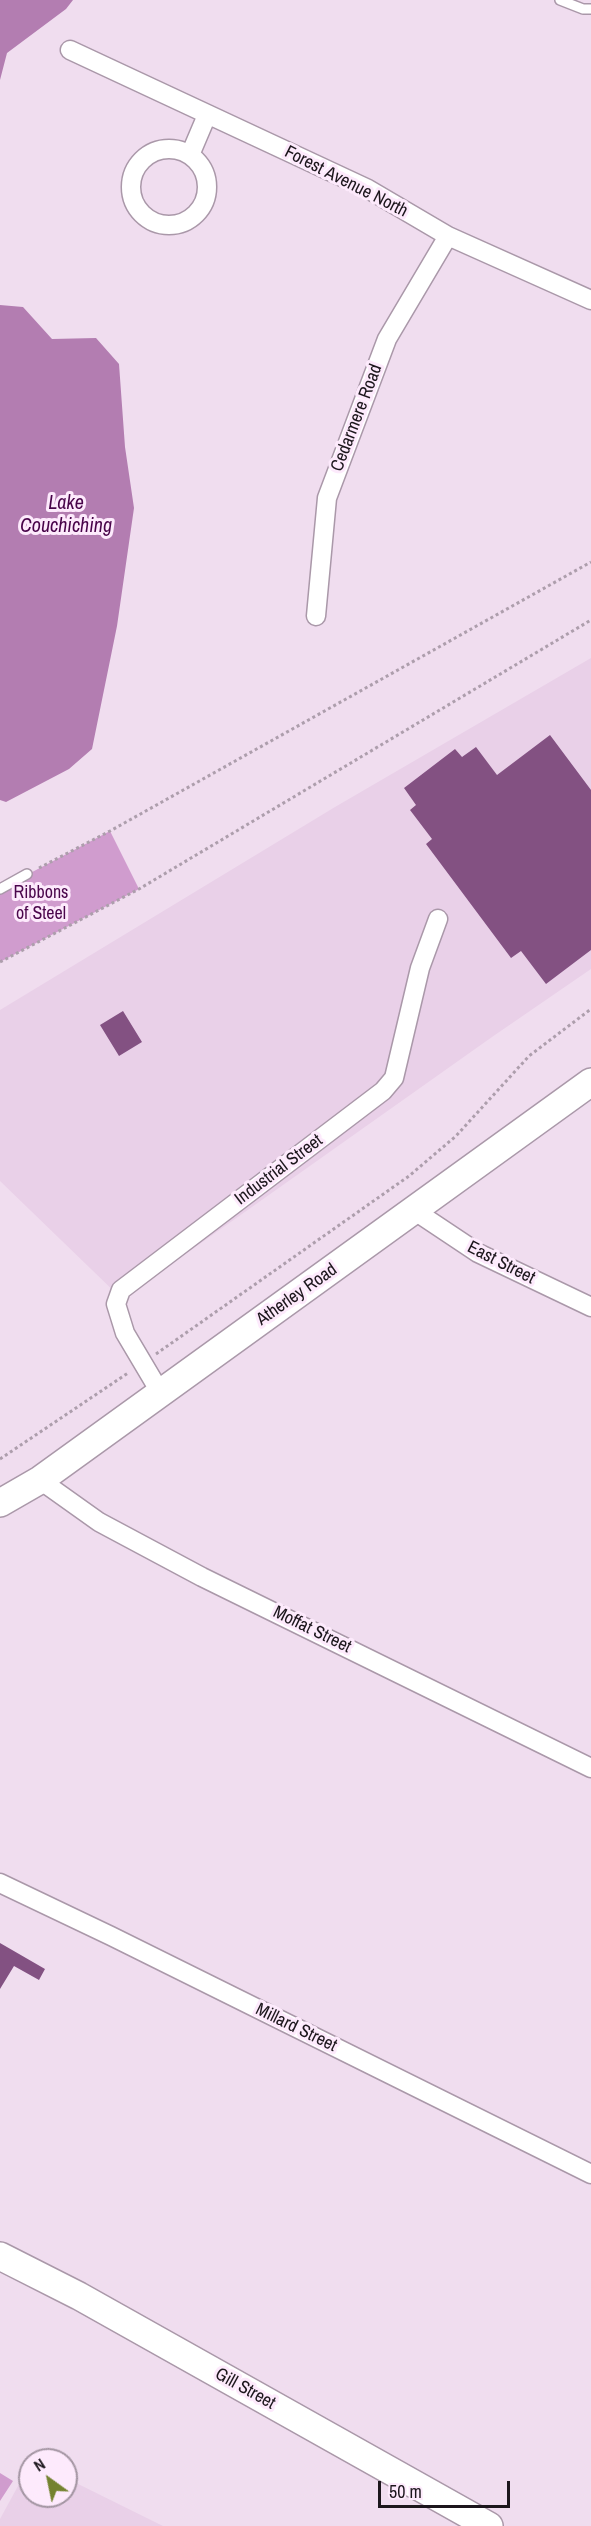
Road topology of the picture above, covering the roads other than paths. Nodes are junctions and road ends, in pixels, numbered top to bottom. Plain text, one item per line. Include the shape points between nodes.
1 (560, 0) edge
2 (591, 9) edge
3 (70, 50) dead end
4 (207, 115) junction
5 (190, 155) junction
6 (447, 236) junction
7 (591, 300) edge
8 (316, 616) dead end
9 (27, 874) road end
10 (0, 889) edge
11 (438, 919) dead end
12 (591, 1082) edge
13 (415, 1211) junction
14 (591, 1307) edge
15 (160, 1392) junction
16 (40, 1480) junction
17 (0, 1503) edge
18 (591, 1768) edge
19 (0, 1884) edge
20 (591, 2174) edge
21 (0, 2256) edge
22 (489, 2526) edge

1 - 2 lane
3 - 4 street, Forest Avenue North
4 - 5 street
4 - 6 street, Forest Avenue North via 368,189
5 - 5 street via 167,148 149,154 136,167 131,191 142,214 152,221 177,224 199,211 206,200 206,174
6 - 7 street, Forest Avenue North
6 - 8 street, Cedarmere Road via 387,339 327,498
9 - 10 lane
11 - 15 street, Industrial Street via 420,968 394,1077 383,1091 121,1290 116,1304 120,1318
12 - 13 main road, Atherley Road
13 - 14 street, East Street via 478,1253
13 - 15 main road, Atherley Road
15 - 16 main road, Atherley Road
16 - 17 main road, Atherley Road
16 - 18 street, Moffat Street via 99,1522 192,1571
19 - 20 street, Millard Street
21 - 22 main road, Gill Street via 79,2296

